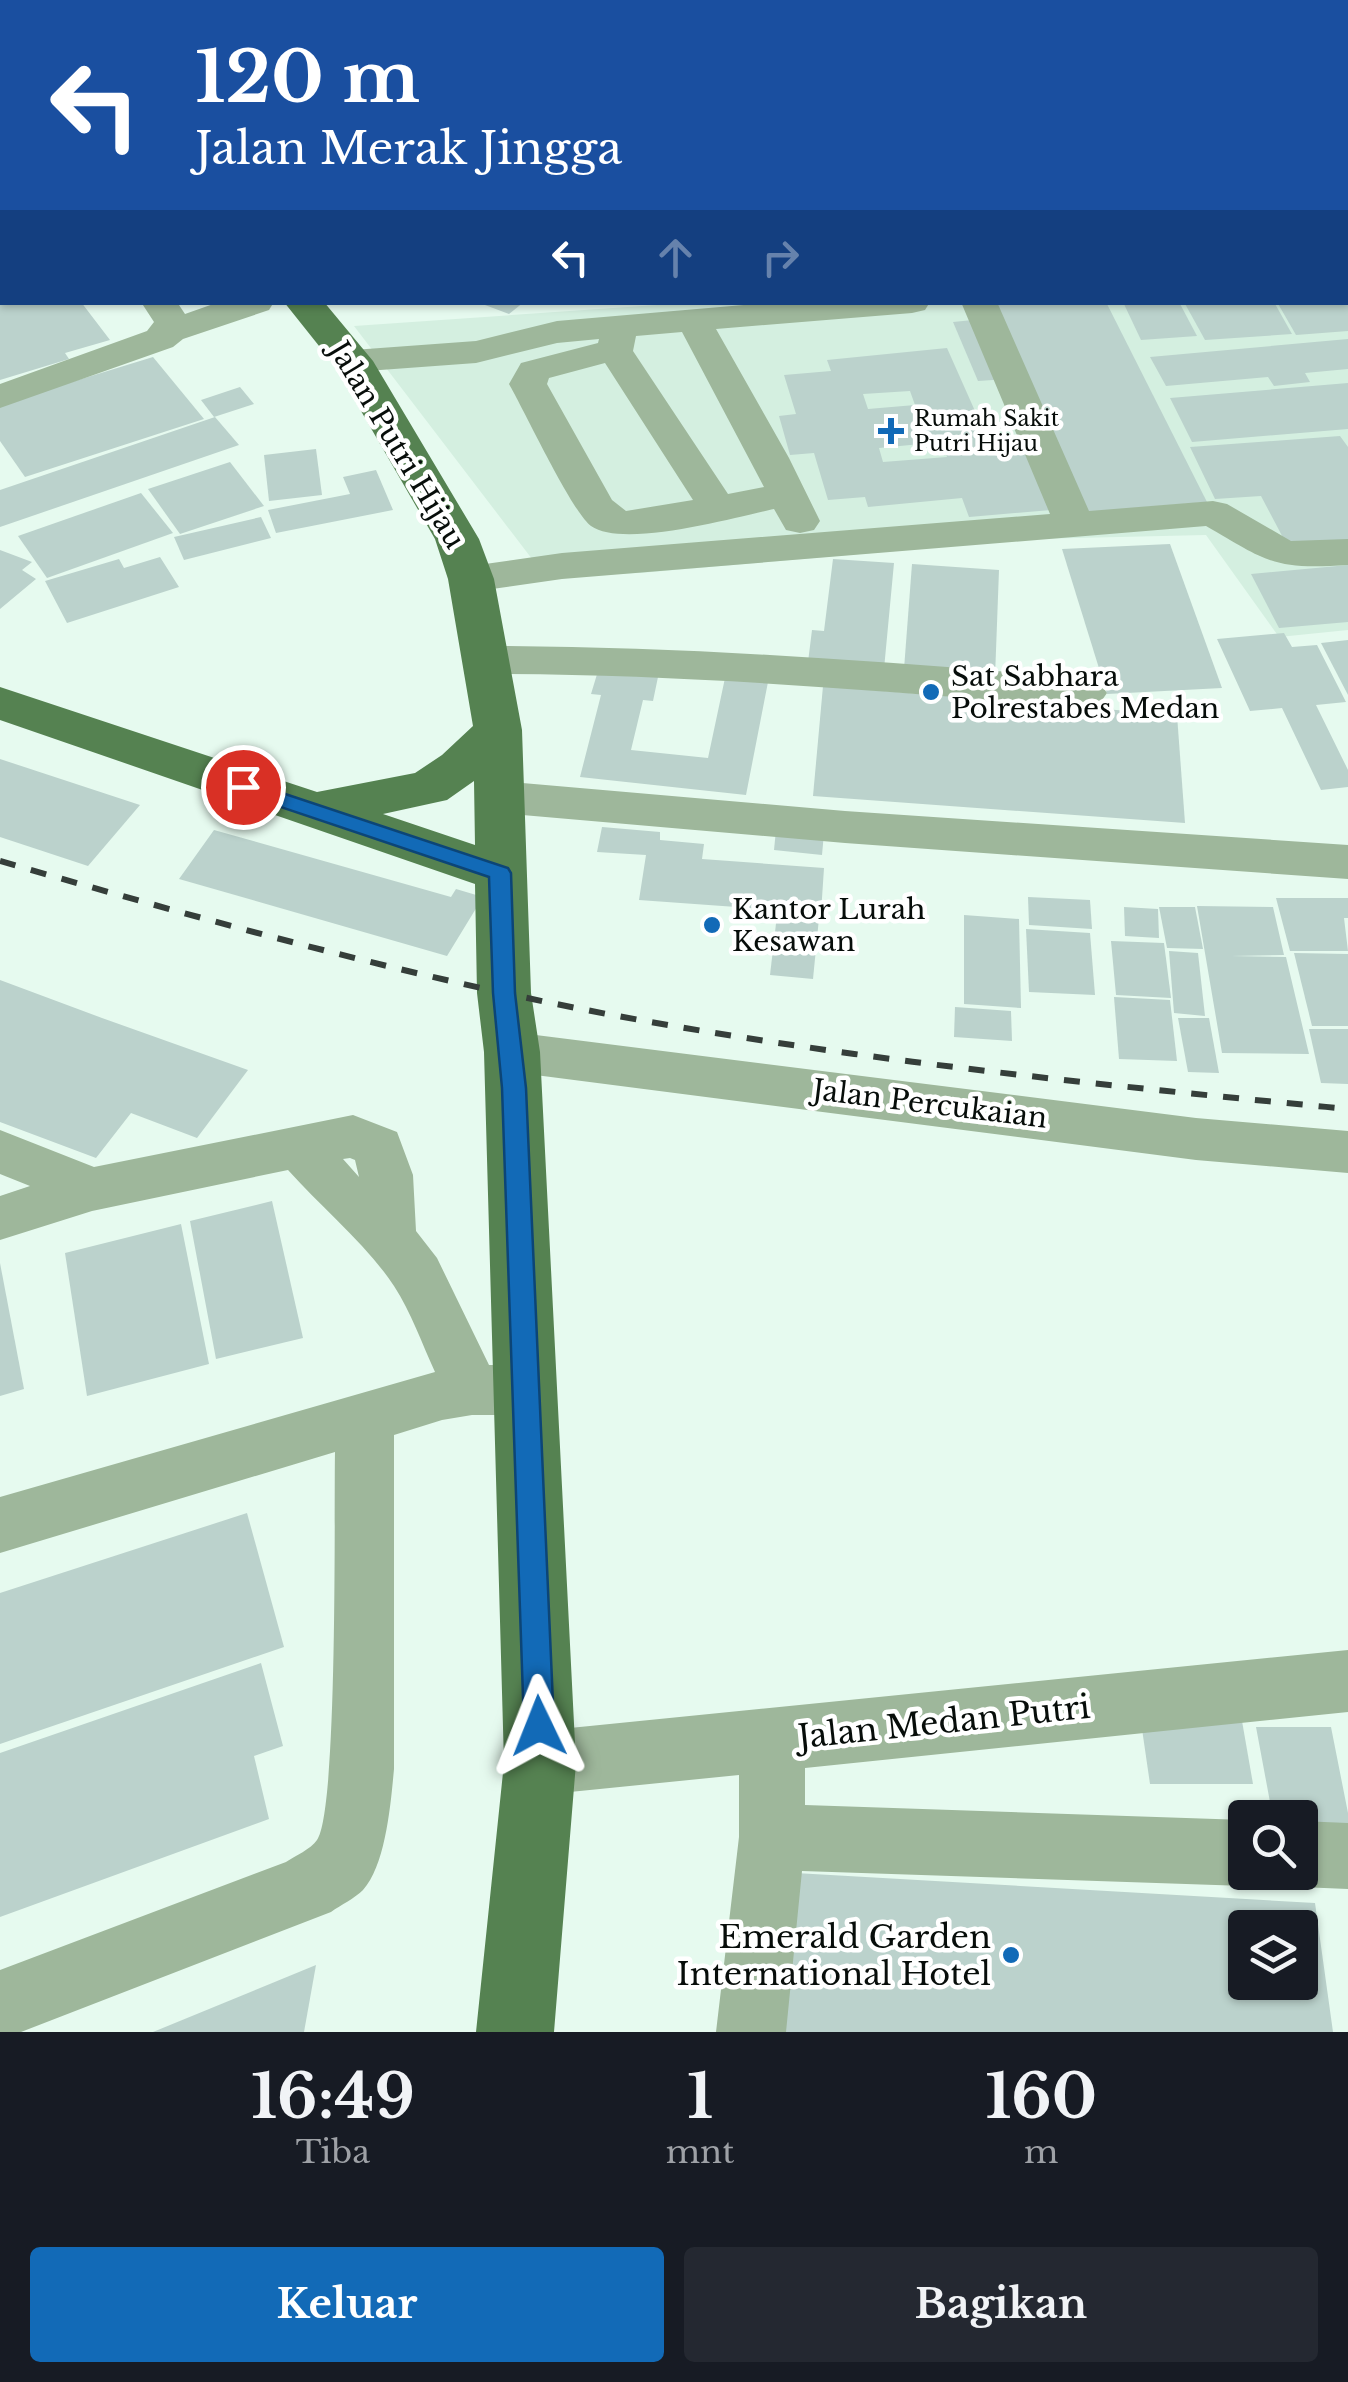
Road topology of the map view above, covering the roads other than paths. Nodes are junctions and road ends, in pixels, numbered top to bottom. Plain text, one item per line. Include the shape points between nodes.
1 (238, 305) edge
2 (307, 305) edge
3 (879, 305) edge
4 (980, 305) edge
5 (164, 317) edge
6 (694, 322) junction
7 (617, 339) junction
8 (343, 348) junction
9 (0, 397) edge
10 (785, 495) junction
11 (718, 508) junction
12 (1075, 525) junction
13 (815, 547) junction
14 (1348, 552) edge
15 (471, 579) junction
16 (486, 660) junction
17 (1086, 693) dead end
18 (0, 704) edge
19 (498, 730) junction
20 (499, 796) junction
21 (313, 810) junction
22 (1348, 862) edge
23 (500, 873) junction
24 (512, 1052) junction
25 (0, 1152) edge
26 (1348, 1152) edge
27 (92, 1188) junction
28 (0, 1218) edge
29 (499, 1390) junction
30 (365, 1415) junction
31 (0, 1526) edge
32 (1348, 1682) edge
33 (772, 1740) junction
34 (540, 1763) junction
35 (772, 1837) junction
36 (1228, 1851) edge
37 (1318, 1855) edge
38 (1348, 1856) edge
39 (0, 2005) edge
40 (507, 2028) edge
41 (750, 2032) edge

1 - 5 street
2 - 8 main road, Jalan Putri Hijau
3 - 6 street
4 - 12 street
5 - 9 street via 160,340
6 - 7 street
6 - 10 street
7 - 8 street via 557,332 476,352
7 - 11 street
7 - 11 street via 534,372 528,384 595,506 606,518 626,523
8 - 15 main road, Jalan Putri Hijau via 457,539
10 - 11 street
10 - 13 street
12 - 13 street
12 - 14 street via 1213,513 1282,552
13 - 15 street
15 - 16 main road, Jalan Putri Hijau
16 - 17 street via 795,670
16 - 19 main road, Jalan Putri Hijau
18 - 21 main road
19 - 20 main road, Jalan Putri Hijau
19 - 21 main road via 428,788
20 - 22 street
20 - 23 main road, Jalan Putri Hijau
21 - 23 main road
23 - 24 main road, Jalan Putri Hijau
24 - 26 street, Jalan Percukaian via 1196,1140
24 - 29 main road, Jalan Putri Hijau
25 - 27 street
27 - 28 street
27 - 29 street via 301,1149 388,1237
29 - 30 street
29 - 34 main road, Jalan Putri Hijau
30 - 31 street
30 - 39 street via 361,1769 357,1823 341,1865 307,1888
32 - 33 street, Jalan Medan Putri
33 - 34 street, Jalan Medan Putri
33 - 35 street
34 - 40 main road, Jalan Putri Hijau
35 - 36 street
35 - 41 street
37 - 38 street

